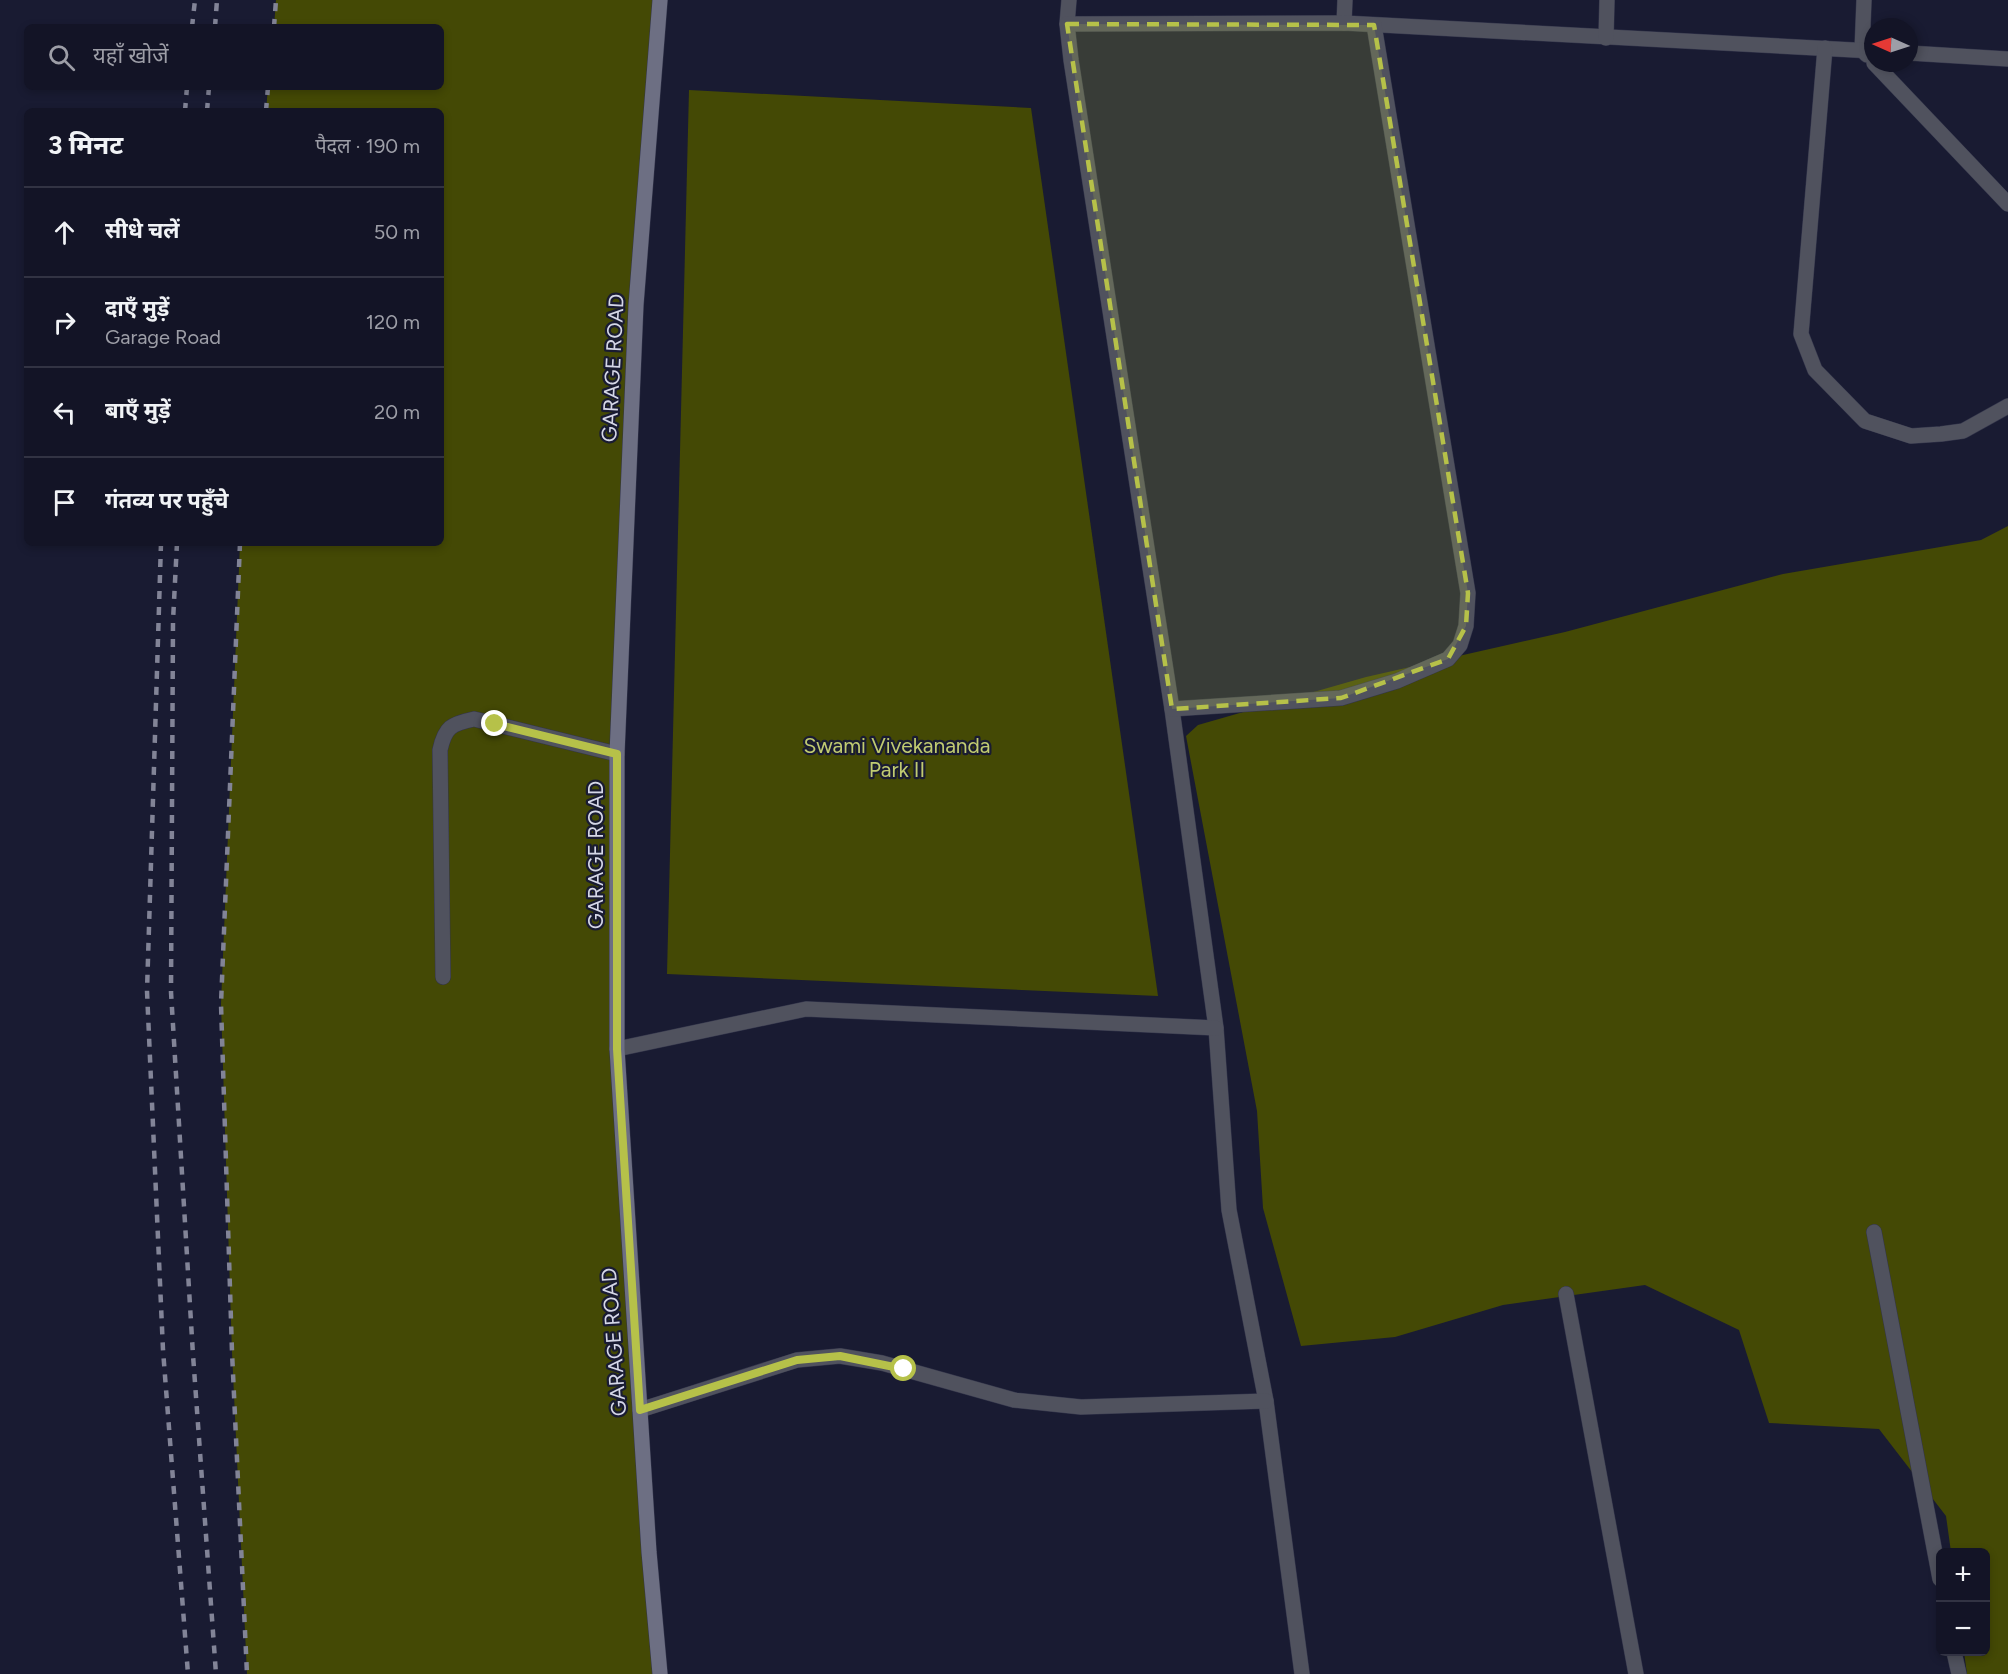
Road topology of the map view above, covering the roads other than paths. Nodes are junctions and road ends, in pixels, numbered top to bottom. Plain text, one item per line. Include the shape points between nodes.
1 (660, 0) edge
2 (1069, 0) edge
3 (1345, 0) edge
4 (1608, 0) edge
5 (1864, 0) edge
6 (1865, 18) edge
7 (1344, 23) junction
8 (1067, 24) junction
9 (1374, 25) junction
10 (1605, 38) junction
11 (1825, 48) junction
12 (1864, 50) edge
13 (1918, 54) edge
14 (2008, 59) edge
15 (1883, 72) edge
16 (2008, 204) edge
17 (2008, 406) edge
18 (1172, 709) junction
19 (617, 754) junction
20 (443, 977) dead end
21 (1216, 1028) junction
22 (617, 1049) junction
23 (1874, 1232) dead end
24 (1566, 1294) dead end
25 (1266, 1401) junction
26 (640, 1410) junction
27 (1936, 1553) edge
28 (1955, 1656) edge
29 (660, 1674) edge
30 (1302, 1674) edge
31 (1636, 1674) edge
32 (1959, 1674) edge

1 - 19 street, GARAGE ROAD via 636,305
2 - 8 street
3 - 7 street
4 - 10 street
5 - 6 street
7 - 8 street
7 - 9 street
8 - 18 street
9 - 10 street
9 - 18 street via 1468,593 1466,626 1460,645 1448,659 1372,690 1341,698
10 - 11 street
11 - 12 street
11 - 17 street via 1801,334 1815,370 1865,421 1911,436 1963,431
13 - 14 street
15 - 16 street
18 - 21 street
19 - 20 street via 474,719 456,723 443,733
19 - 22 street, GARAGE ROAD
21 - 22 street via 806,1009
21 - 25 street via 1229,1210
22 - 26 street, GARAGE ROAD
23 - 27 street
24 - 31 street
25 - 26 street via 1081,1407 1025,1401 882,1363 840,1356 797,1360
25 - 30 street
26 - 29 street, GARAGE ROAD
28 - 32 street

